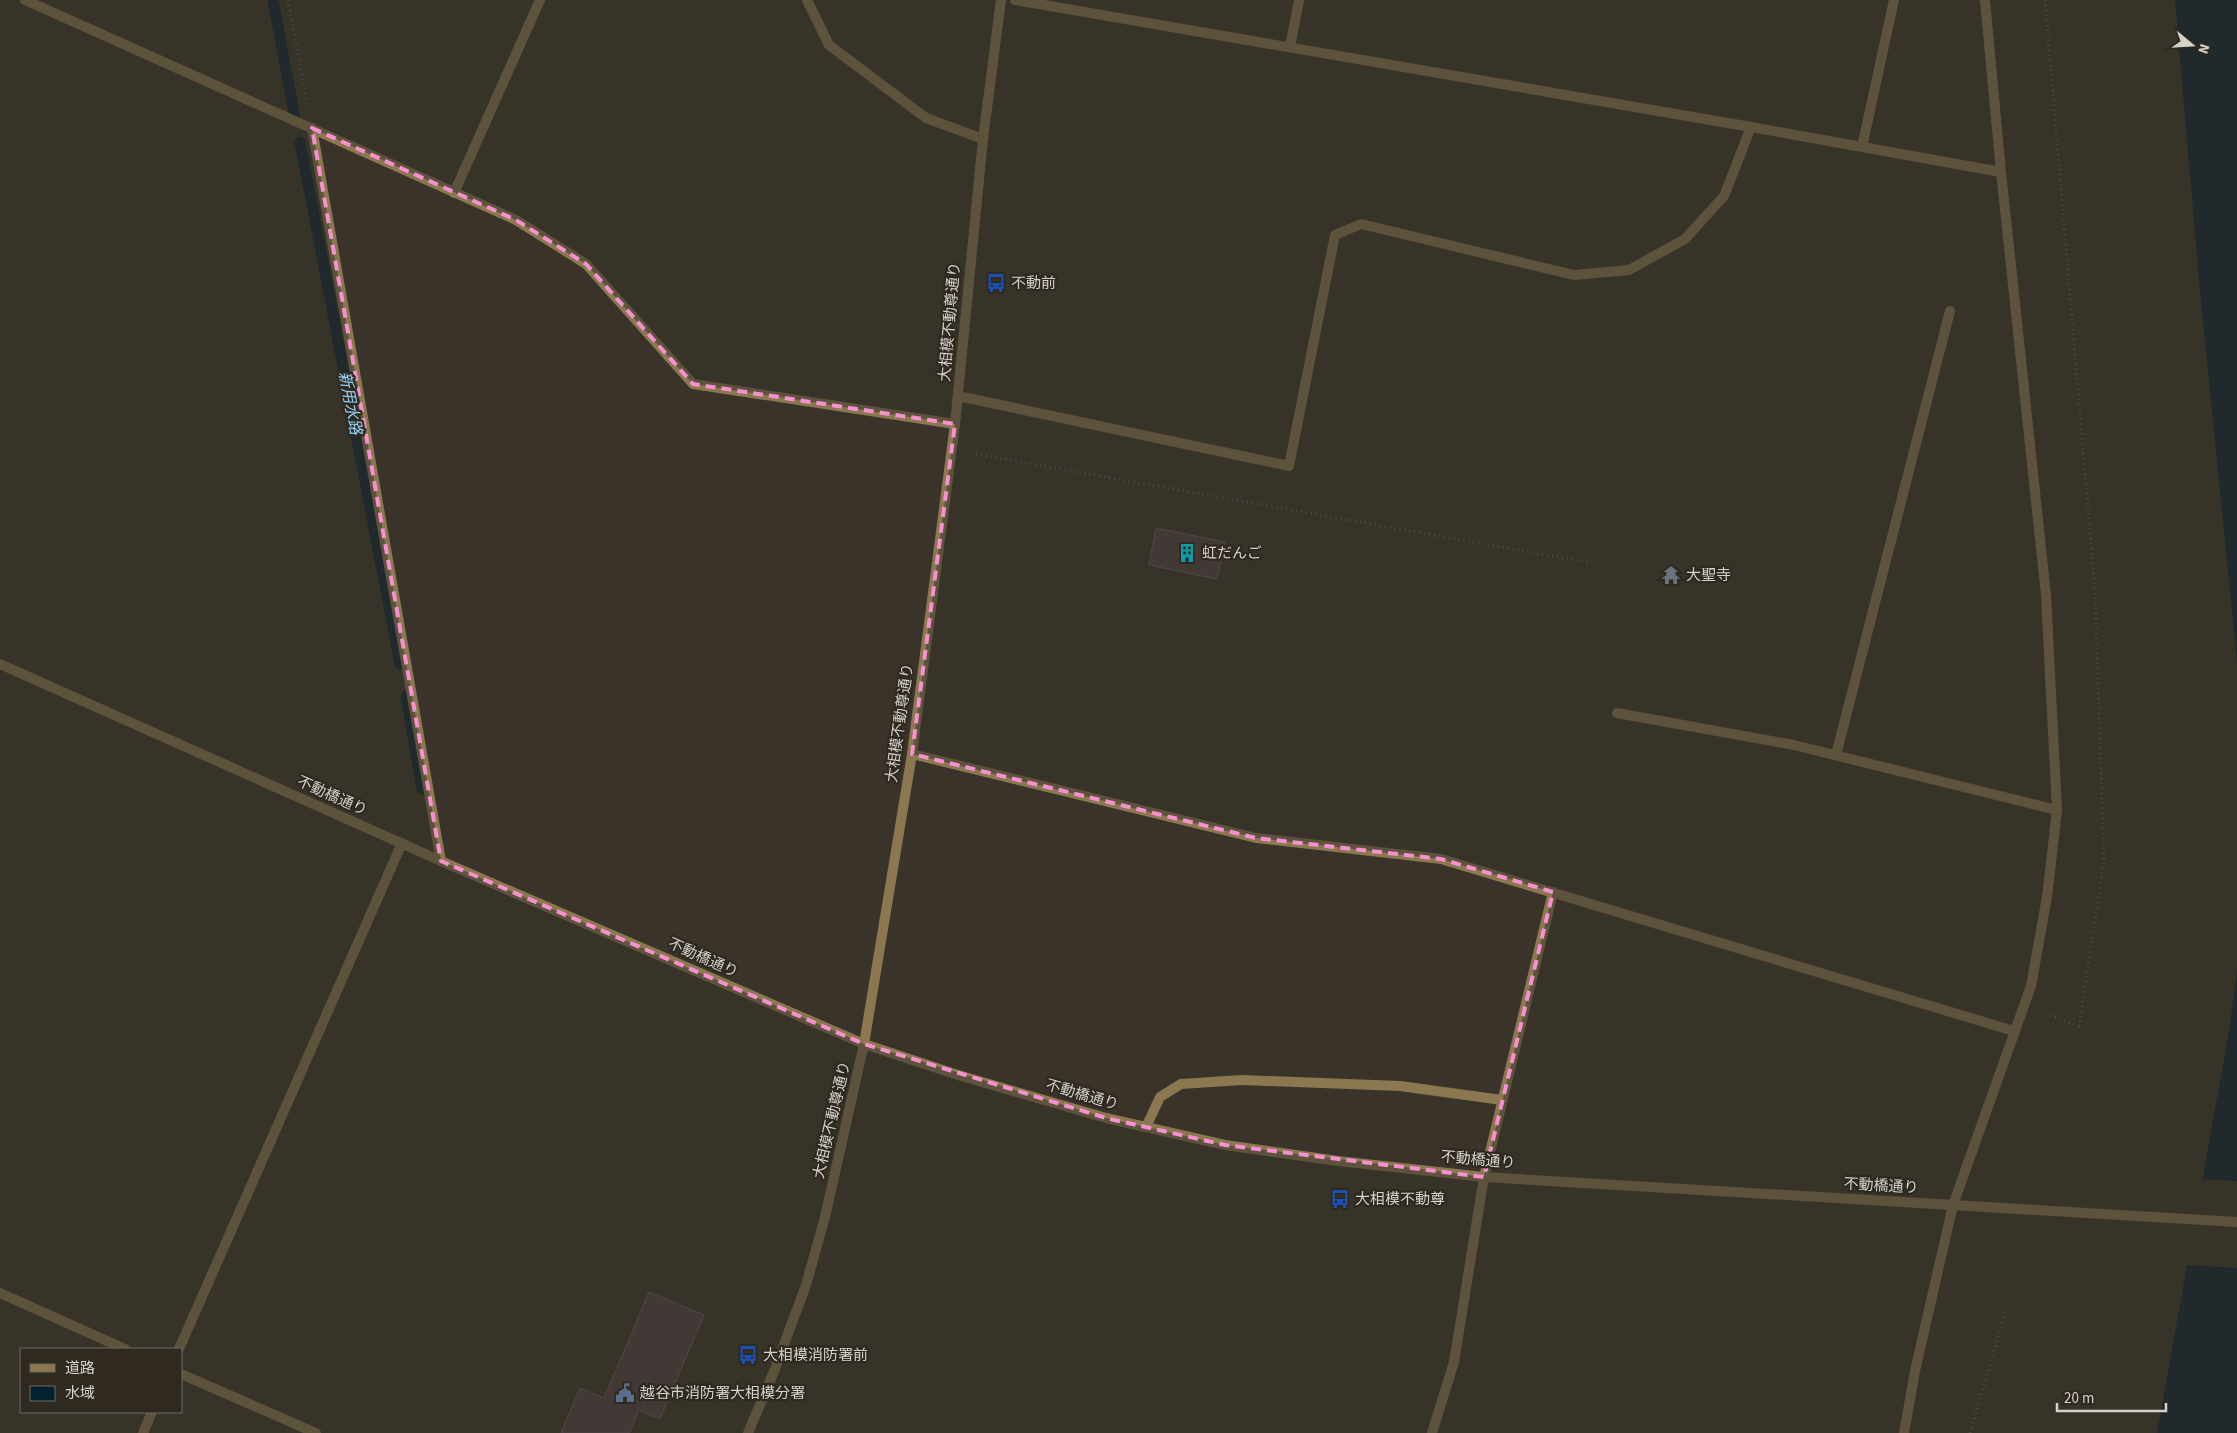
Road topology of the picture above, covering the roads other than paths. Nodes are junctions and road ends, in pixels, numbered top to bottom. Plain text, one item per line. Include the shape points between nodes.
1 (25, 0) edge
2 (540, 0) edge
3 (807, 0) edge
4 (1001, 0) edge
5 (1015, 0) edge
6 (1299, 0) edge
7 (1894, 0) edge
8 (1985, 0) edge
9 (1290, 47) junction
10 (1752, 127) junction
11 (312, 128) junction
12 (983, 139) junction
13 (1862, 147) junction
14 (2000, 172) junction
15 (454, 193) junction
16 (1950, 311) dead end
17 (958, 396) junction
18 (955, 424) junction
19 (0, 664) edge
20 (1616, 713) dead end
21 (912, 754) junction
22 (1836, 755) junction
23 (2057, 810) junction
24 (402, 843) junction
25 (441, 860) junction
26 (1553, 892) junction
27 (2014, 1031) junction
28 (864, 1044) junction
29 (1502, 1100) junction
30 (1146, 1127) junction
31 (1484, 1177) junction
32 (1953, 1205) junction
33 (2237, 1222) edge
34 (0, 1293) edge
35 (123, 1348) edge
36 (180, 1348) edge
37 (182, 1374) edge
38 (152, 1413) edge
39 (143, 1433) edge
40 (316, 1433) edge
41 (748, 1433) edge
42 (1432, 1433) edge
43 (1904, 1433) edge

1 - 11 street
2 - 15 street
3 - 12 street via 829,45 926,118
4 - 12 street, 大相模不動尊通り
5 - 9 street
6 - 9 street
7 - 13 street
8 - 14 street
9 - 10 street
10 - 13 street
10 - 17 street via 1724,196 1685,239 1629,270 1574,275 1361,224 1335,235 1289,466
11 - 15 street
11 - 25 street
12 - 17 street, 大相模不動尊通り
13 - 14 street
14 - 23 street via 2046,595
15 - 18 street via 516,220 586,264 693,384
16 - 22 street
17 - 18 street, 大相模不動尊通り
18 - 21 street, 大相模不動尊通り
19 - 24 street, 不動橋通り
20 - 22 street
21 - 26 street via 1256,838 1441,859
21 - 28 street, 大相模不動尊通り
22 - 23 street
23 - 27 street via 2031,986
24 - 25 street, 不動橋通り
24 - 36 street
25 - 28 street, 不動橋通り
26 - 27 street
26 - 29 street
27 - 32 street
28 - 30 street, 不動橋通り via 958,1075
28 - 41 street, 大相模不動尊通り via 825,1217 806,1285
29 - 30 street via 1400,1086 1242,1080 1181,1084 1160,1097
29 - 31 street
30 - 31 street, 不動橋通り via 1225,1145
31 - 32 street, 不動橋通り
31 - 42 street via 1454,1362
32 - 33 street, 不動橋通り
32 - 43 street
34 - 35 street
37 - 40 street
38 - 39 street

